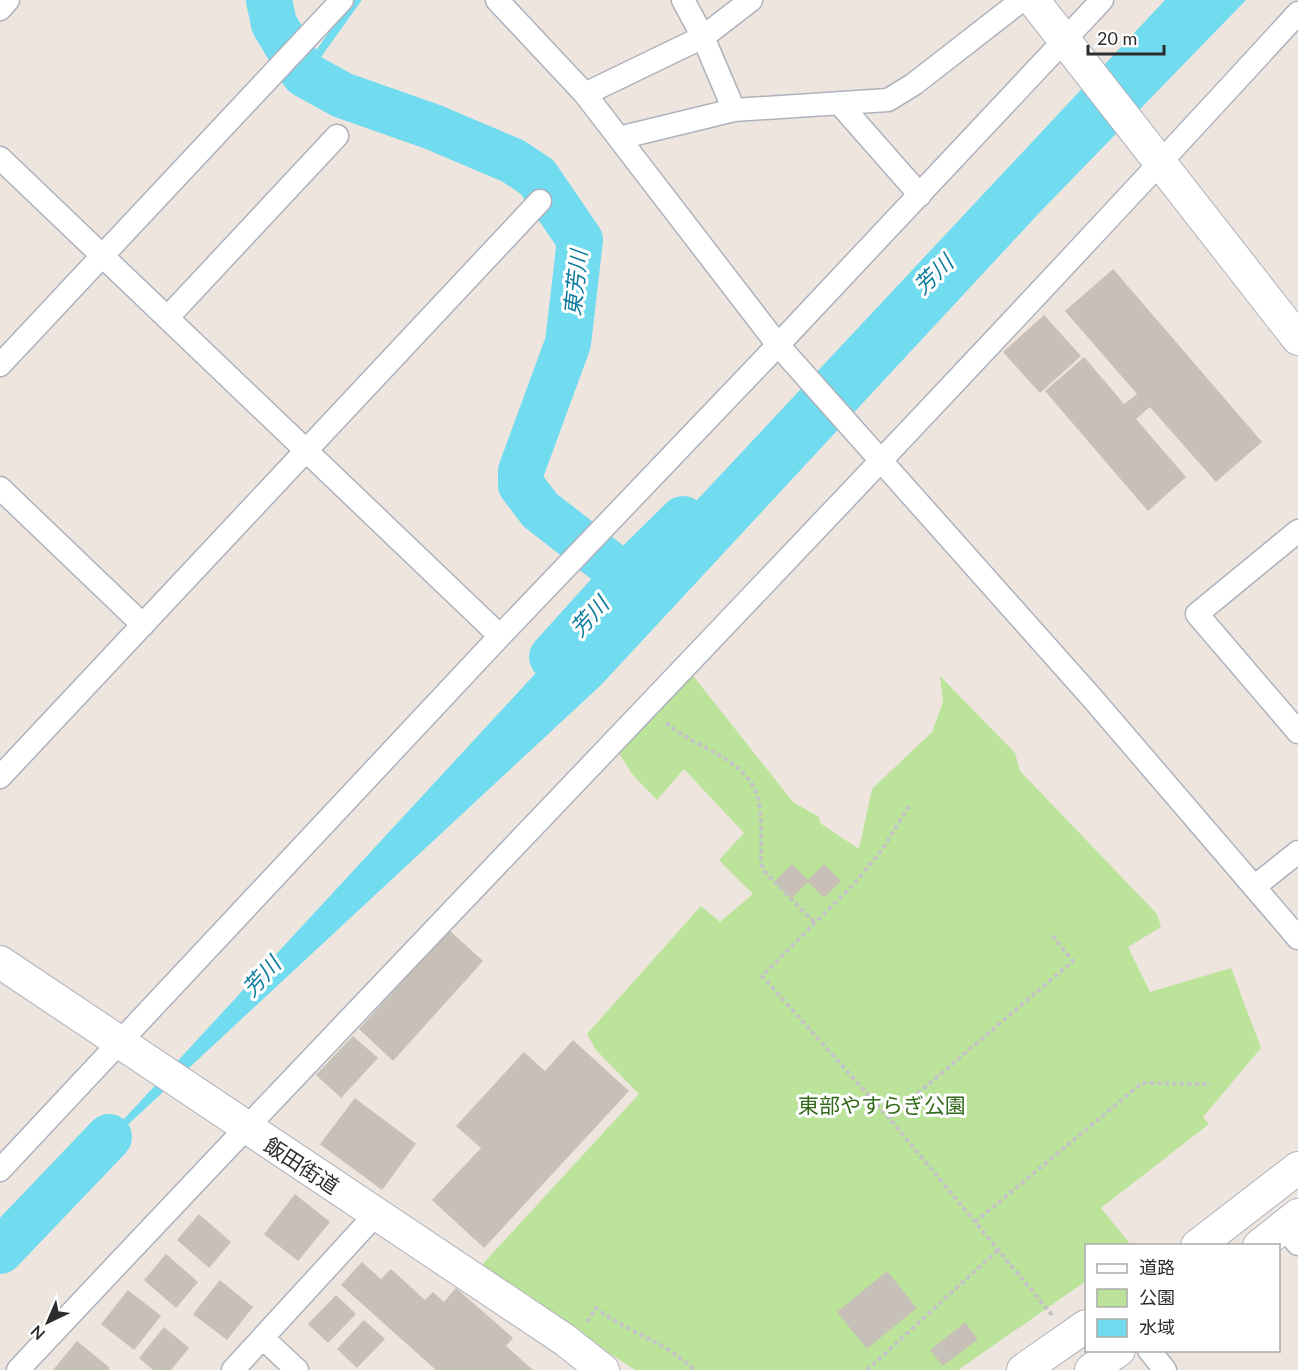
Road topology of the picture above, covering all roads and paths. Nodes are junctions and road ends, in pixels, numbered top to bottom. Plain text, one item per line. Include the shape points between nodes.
1 (8, 0) edge
2 (342, 0) edge
3 (496, 0) edge
4 (683, 0) edge
5 (751, 0) edge
6 (1022, 0) edge
7 (1033, 0) edge
8 (1102, 0) edge
9 (0, 9) edge
10 (1298, 13) edge
11 (703, 37) junction
12 (1069, 47) junction
13 (585, 94) junction
14 (839, 103) junction
15 (734, 110) junction
16 (336, 136) dead end
17 (619, 138) junction
18 (0, 158) edge
19 (1156, 159) junction
20 (920, 195) junction
21 (540, 201) dead end
22 (103, 255) junction
23 (168, 316) junction
24 (1298, 339) edge
25 (781, 348) junction
26 (0, 366) edge
27 (308, 449) junction
28 (877, 458) junction
29 (0, 488) edge
30 (1295, 539) edge
31 (143, 625) junction
32 (500, 636) junction
33 (648, 706) junction
34 (1298, 732) edge
35 (0, 777) edge
36 (909, 806) dead end
37 (1298, 852) edge
38 (1254, 887) junction
39 (816, 924) junction
40 (1052, 934) dead end
41 (1298, 938) edge
42 (0, 962) edge
43 (120, 1043) junction
44 (1211, 1084) dead end
45 (889, 1118) junction
46 (245, 1128) junction
47 (1298, 1168) edge
48 (0, 1170) edge
49 (376, 1214) junction
50 (975, 1222) junction
51 (1198, 1244) edge
52 (998, 1250) junction
53 (1078, 1332) edge
54 (263, 1338) junction
55 (571, 1345) junction
56 (1116, 1352) edge
57 (1151, 1352) edge
58 (18, 1370) edge
59 (234, 1370) edge
60 (297, 1370) edge
61 (603, 1370) edge
62 (694, 1370) edge
63 (867, 1370) edge
64 (1023, 1370) edge
65 (1091, 1370) edge
66 (1165, 1370) edge

1 - 9 street
2 - 22 street
3 - 13 street
4 - 11 street
5 - 11 street
6 - 14 street via 888,100
7 - 12 street
8 - 12 street
10 - 19 street
11 - 13 street
11 - 15 street
12 - 19 street
12 - 20 street
13 - 17 street
14 - 15 street
14 - 20 street
15 - 17 street
16 - 23 street
17 - 25 street
18 - 22 street
19 - 24 street
19 - 28 street
20 - 25 street
21 - 27 street
22 - 23 street
22 - 26 street
23 - 27 street
25 - 28 street
25 - 32 street
27 - 31 street
27 - 32 street
28 - 33 street
28 - 38 street via 1093,699
29 - 31 street
30 - 34 street via 1197,614
31 - 35 street
32 - 43 street
33 - 39 path via 692,741 731,762 753,786 759,802 764,871
33 - 46 street
36 - 39 path via 882,850
37 - 38 street
38 - 41 street
39 - 45 path via 762,976
40 - 45 path via 1072,961
42 - 43 street, 飯田街道
43 - 46 street, 飯田街道
43 - 48 street
44 - 50 path via 1142,1083
45 - 50 path
46 - 49 street, 飯田街道
46 - 58 street
47 - 51 street
49 - 54 street
49 - 55 street, 飯田街道
50 - 52 path
52 - 53 path
52 - 63 path
53 - 64 street
54 - 59 street
54 - 60 street
55 - 61 street, 飯田街道
55 - 62 path via 596,1308 612,1320 659,1341
56 - 65 street
57 - 66 street

